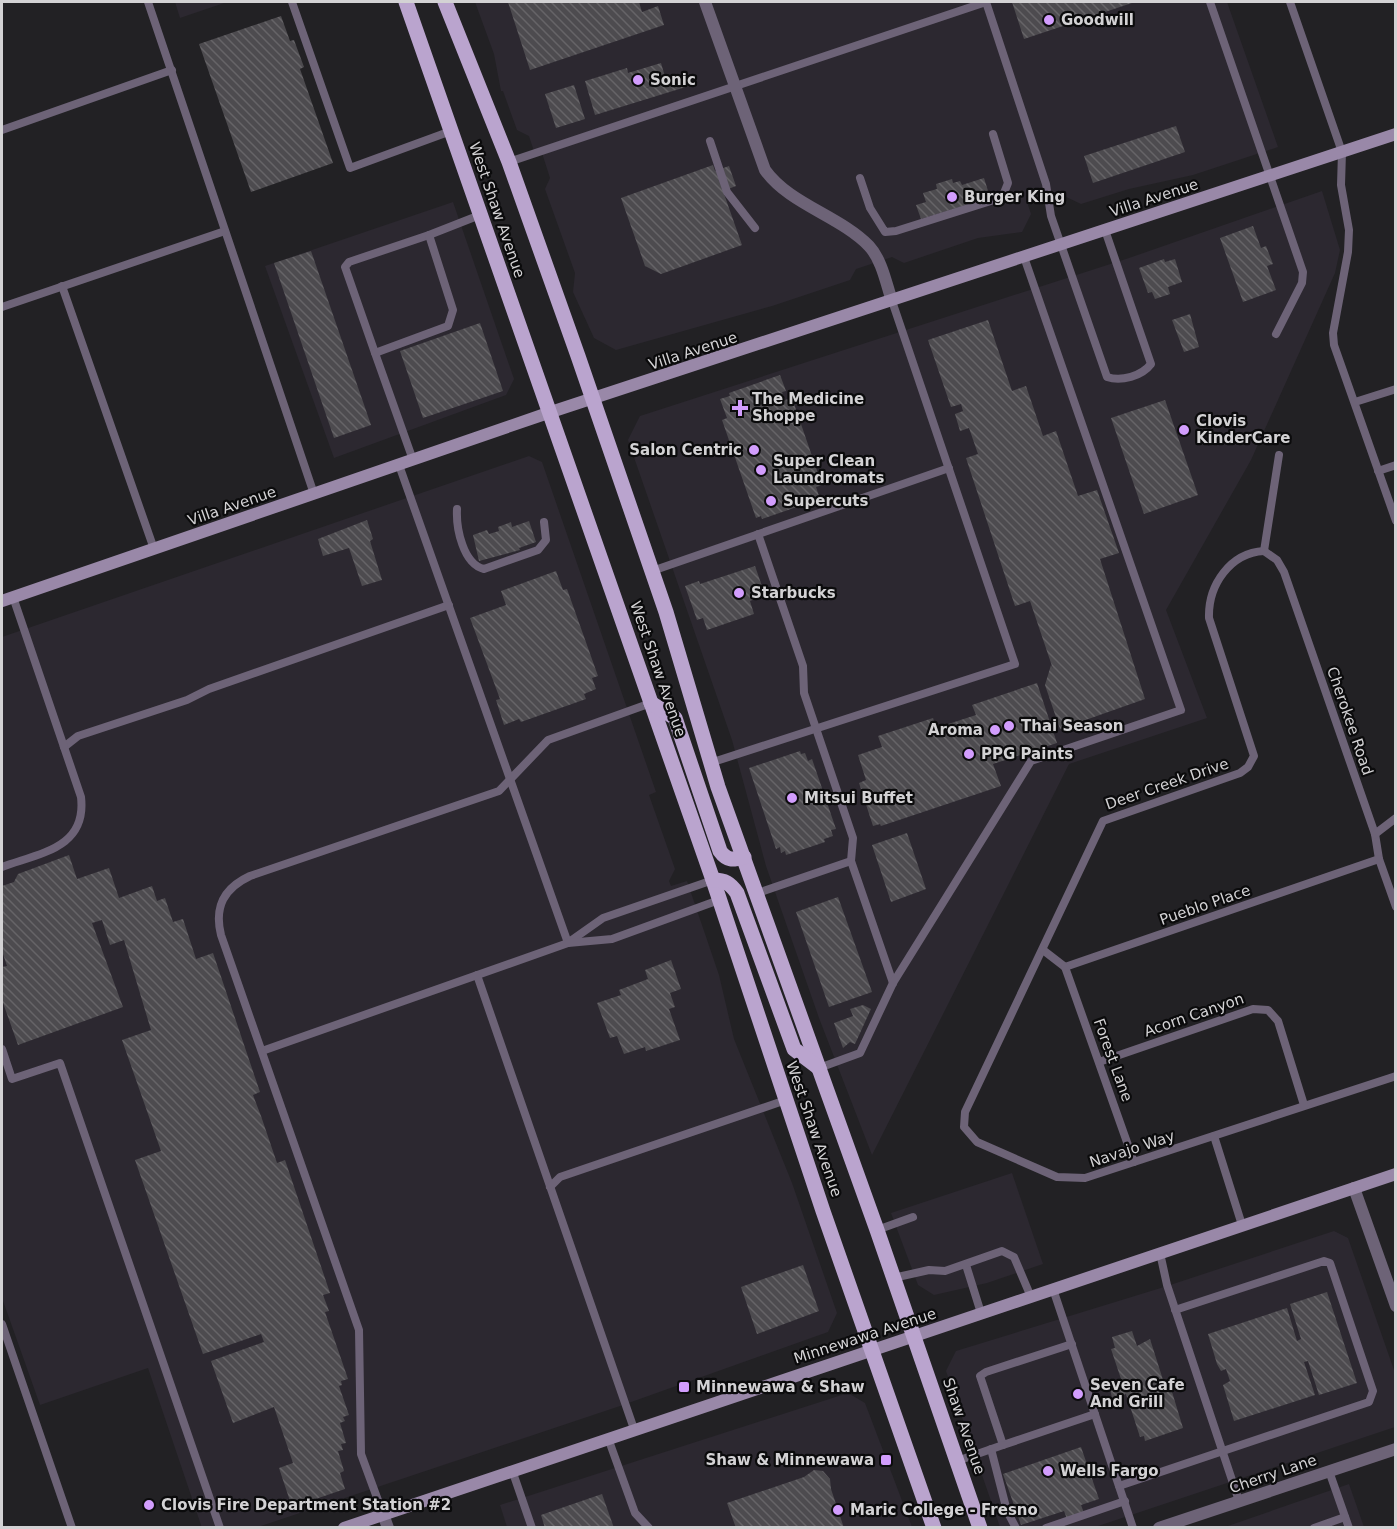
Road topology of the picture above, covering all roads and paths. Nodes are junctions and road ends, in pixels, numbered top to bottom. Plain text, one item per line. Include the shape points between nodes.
1 (148, 2) edge
2 (292, 2) edge
3 (406, 2) edge
4 (445, 2) edge
5 (705, 2) edge
6 (986, 2) edge
7 (1210, 2) edge
8 (1290, 2) edge
9 (172, 70) junction
10 (734, 86) junction
11 (2, 130) edge
12 (451, 131) junction
13 (993, 134) dead end
14 (1395, 134) edge
15 (710, 141) dead end
16 (1342, 152) junction
17 (509, 162) junction
18 (1272, 175) junction
19 (860, 178) dead end
20 (480, 215) junction
21 (755, 228) dead end
22 (1105, 230) junction
23 (225, 231) junction
24 (429, 235) junction
25 (1061, 245) junction
26 (1024, 257) junction
27 (62, 286) junction
28 (892, 301) junction
29 (2, 307) edge
30 (1276, 334) dead end
31 (375, 353) junction
32 (1395, 389) edge
33 (592, 400) junction
34 (1354, 402) junction
35 (548, 413) junction
36 (1279, 454) dead end
37 (413, 460) junction
38 (399, 465) junction
39 (1395, 465) edge
40 (949, 468) junction
41 (1378, 471) junction
42 (314, 494) junction
43 (457, 509) dead end
44 (1395, 521) edge
45 (544, 522) dead end
46 (758, 534) junction
47 (154, 549) junction
48 (1264, 551) junction
49 (652, 571) junction
50 (7, 599) edge
51 (449, 605) junction
52 (651, 703) junction
53 (816, 729) junction
54 (64, 747) junction
55 (710, 763) junction
56 (510, 780) junction
57 (1395, 818) edge
58 (1375, 834) junction
59 (744, 857) junction
60 (1379, 859) junction
61 (851, 861) junction
62 (2, 867) edge
63 (713, 880) junction
64 (755, 894) junction
65 (719, 900) junction
66 (1395, 907) edge
67 (568, 943) junction
68 (1043, 950) junction
69 (1065, 967) junction
70 (477, 975) junction
71 (893, 983) junction
72 (2, 1049) edge
73 (262, 1051) junction
74 (1099, 1062) junction
75 (819, 1068) junction
76 (1395, 1076) edge
77 (786, 1100) junction
78 (1304, 1105) junction
79 (964, 1127) joint
80 (1214, 1136) junction
81 (1134, 1162) junction
82 (1395, 1174) edge
83 (550, 1187) junction
84 (1354, 1188) junction
85 (913, 1217) dead end
86 (1242, 1225) junction
87 (877, 1230) junction
88 (1160, 1253) junction
89 (966, 1265) junction
90 (893, 1279) junction
91 (1053, 1289) junction
92 (1031, 1297) junction
93 (1395, 1306) edge
94 (1175, 1310) junction
95 (981, 1313) junction
96 (2, 1324) edge
97 (913, 1336) junction
98 (1072, 1344) junction
99 (872, 1349) junction
100 (1095, 1414) junction
101 (634, 1429) junction
102 (608, 1438) junction
103 (1003, 1445) junction
104 (991, 1449) junction
105 (1395, 1449) edge
106 (1221, 1451) junction
107 (957, 1461) junction
108 (512, 1470) junction
109 (1329, 1471) junction
110 (1119, 1486) junction
111 (1125, 1501) junction
112 (1239, 1501) junction
113 (383, 1514) junction
114 (1345, 1517) junction
115 (72, 1527) edge
116 (220, 1527) edge
117 (344, 1527) edge
118 (388, 1527) edge
119 (532, 1527) edge
120 (649, 1527) edge
121 (934, 1527) edge
122 (980, 1527) edge
123 (1016, 1527) edge
124 (1046, 1527) edge
125 (1133, 1527) edge
126 (1159, 1527) edge
127 (1314, 1527) edge
128 (1349, 1527) edge

1 - 9 lane
2 - 12 lane via 350,168
3 - 12 main road, West Shaw Avenue
4 - 17 main road, West Shaw Avenue
5 - 10 street
6 - 10 lane
6 - 25 lane via 1046,184
7 - 18 lane
8 - 16 lane
9 - 11 lane
9 - 23 lane
10 - 17 lane
10 - 28 street via 770,177 868,245 880,265
12 - 20 main road, West Shaw Avenue
13 - 19 lane via 1008,183 1004,193 994,200 885,232 870,208
14 - 16 main road, Villa Avenue
15 - 21 lane via 727,192
16 - 18 main road, Villa Avenue
16 - 34 lane via 1341,185 1348,241 1333,333
17 - 33 main road, West Shaw Avenue
18 - 22 main road, Villa Avenue
18 - 30 lane via 1303,272 1302,283
20 - 24 lane
20 - 35 main road, West Shaw Avenue
22 - 25 main road, Villa Avenue
22 - 25 lane via 1151,364 1145,371 1117,380 1107,377
23 - 27 lane
23 - 42 lane
24 - 31 lane via 453,310 448,326
24 - 31 lane via 349,262 345,267
25 - 26 main road, Villa Avenue
26 - 28 main road, Villa Avenue
26 - 71 lane via 1181,710 1031,761
27 - 29 lane
27 - 47 lane
28 - 33 main road, Villa Avenue
28 - 40 lane
31 - 37 lane
32 - 34 lane
33 - 35 main road, Villa Avenue
33 - 49 main road, West Shaw Avenue
34 - 41 lane
35 - 37 main road, Villa Avenue
35 - 52 main road, West Shaw Avenue
36 - 48 lane
37 - 38 main road, Villa Avenue
38 - 42 main road, Villa Avenue
38 - 51 lane
39 - 41 lane
40 - 46 lane
40 - 53 lane via 1015,664
41 - 44 lane
42 - 47 main road, Villa Avenue
43 - 45 lane via 456,522 470,561 476,567 484,568 538,550 546,540
46 - 49 lane
46 - 53 lane via 803,666 804,693
47 - 50 main road, Villa Avenue
48 - 58 lane, Cherokee Road via 1277,560 1284,572
48 - 68 lane, Deer Creek Drive via 1239,556 1213,590 1209,604 1209,618 1254,756 1248,767 1102,821
49 - 55 main road, West Shaw Avenue
50 - 54 lane
51 - 54 lane via 78,736
51 - 56 lane
52 - 56 lane via 548,740
52 - 59 main road via 675,718 720,851 733,860
52 - 63 main road, West Shaw Avenue
53 - 55 lane
53 - 61 lane via 854,838
54 - 62 lane via 83,810 76,831 61,846
55 - 59 main road, West Shaw Avenue
56 - 67 lane
56 - 73 lane via 499,791 250,876 227,892 218,921
57 - 58 lane
58 - 60 lane, Cherokee Road
59 - 64 main road, West Shaw Avenue
60 - 66 lane, Cherokee Road
60 - 69 lane, Pueblo Place
61 - 64 lane
61 - 71 lane
63 - 65 main road, West Shaw Avenue
63 - 67 lane via 603,918
63 - 75 main road via 731,885 737,893 794,1049
64 - 75 main road, West Shaw Avenue
65 - 67 lane via 612,939
65 - 77 main road, West Shaw Avenue
67 - 70 lane
68 - 69 lane
68 - 79 lane, Deer Creek Drive via 965,1112
69 - 74 lane, Forest Lane
70 - 73 lane
70 - 83 lane
71 - 75 lane via 860,1053
72 - 116 lane via 12,1079 60,1063
73 - 113 lane via 359,1329 361,1454
74 - 78 lane, Acorn Canyon via 1253,1009 1268,1010 1278,1022
74 - 81 lane, Forest Lane
75 - 87 main road, West Shaw Avenue
76 - 78 lane, Navajo Way
77 - 83 lane via 560,1177
77 - 99 main road, West Shaw Avenue
78 - 80 lane, Navajo Way
79 - 81 lane, Navajo Way via 977,1142 1057,1177 1084,1178
80 - 81 lane, Navajo Way
80 - 86 lane
82 - 84 main road, Minnewawa Avenue
83 - 101 lane
84 - 86 main road, Minnewawa Avenue
84 - 93 street
85 - 87 lane
86 - 88 main road, Minnewawa Avenue
87 - 90 main road, West Shaw Avenue
88 - 91 main road, Minnewawa Avenue
88 - 94 lane
89 - 90 lane
89 - 92 lane via 1002,1251 1014,1257
89 - 95 lane
90 - 97 main road, West Shaw Avenue
91 - 92 main road, Minnewawa Avenue
91 - 98 lane
92 - 95 main road, Minnewawa Avenue
94 - 106 lane
94 - 106 lane via 1324,1261 1330,1263 1373,1391 1368,1402
95 - 97 main road, Minnewawa Avenue
96 - 115 lane
97 - 99 main road, Minnewawa Avenue
97 - 107 main road, Shaw Avenue
98 - 100 lane
98 - 103 lane via 980,1376
99 - 101 main road, Minnewawa Avenue
99 - 121 main road
100 - 103 lane
100 - 110 lane
101 - 102 main road, Minnewawa Avenue
102 - 108 main road, Minnewawa Avenue
102 - 120 lane via 635,1513
103 - 104 lane
104 - 107 lane
104 - 123 lane via 1007,1511
105 - 109 street, Cherry Lane
106 - 110 lane
106 - 112 lane
107 - 122 main road, Shaw Avenue
108 - 113 main road, Minnewawa Avenue
108 - 119 lane
109 - 112 street, Cherry Lane
109 - 114 lane
110 - 111 lane
111 - 124 lane
111 - 125 lane
112 - 126 street, Cherry Lane
113 - 117 main road, Minnewawa Avenue
113 - 118 street
114 - 127 lane
114 - 128 lane

